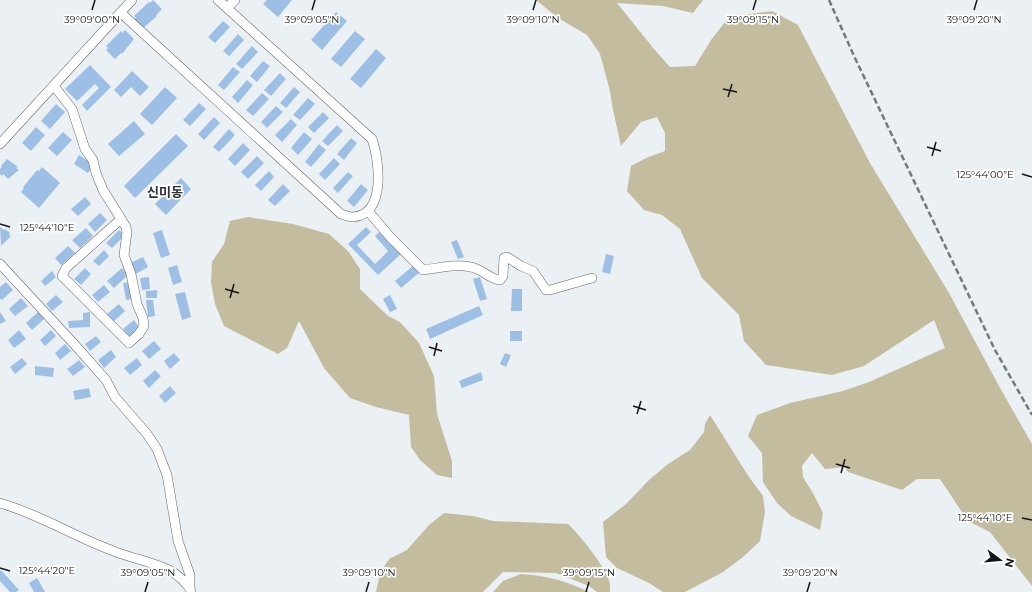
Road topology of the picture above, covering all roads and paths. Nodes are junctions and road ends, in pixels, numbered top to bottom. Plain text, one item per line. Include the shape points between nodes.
1 (132, 0) edge
2 (218, 0) edge
3 (235, 0) edge
4 (228, 8) junction
5 (121, 13) junction
6 (54, 86) junction
7 (0, 144) edge
8 (368, 211) junction
9 (121, 219) junction
10 (0, 264) edge
11 (592, 278) dead end
12 (0, 503) edge
13 (191, 590) edge

1 - 5 street
2 - 4 street
3 - 4 street
4 - 8 street via 372,139 376,150 379,183
5 - 6 street
5 - 8 street via 341,214 352,217
6 - 7 street
6 - 9 street via 72,109 85,149 94,160 103,190
8 - 11 street via 423,270 469,266 500,280 503,276 504,258 507,257 533,271 546,290
9 - 9 street via 66,268 62,276 129,343 144,326 124,255 127,232
10 - 13 street via 106,380 115,396 157,449 167,476 178,541 190,575
12 - 13 street via 36,516 111,550 169,570

